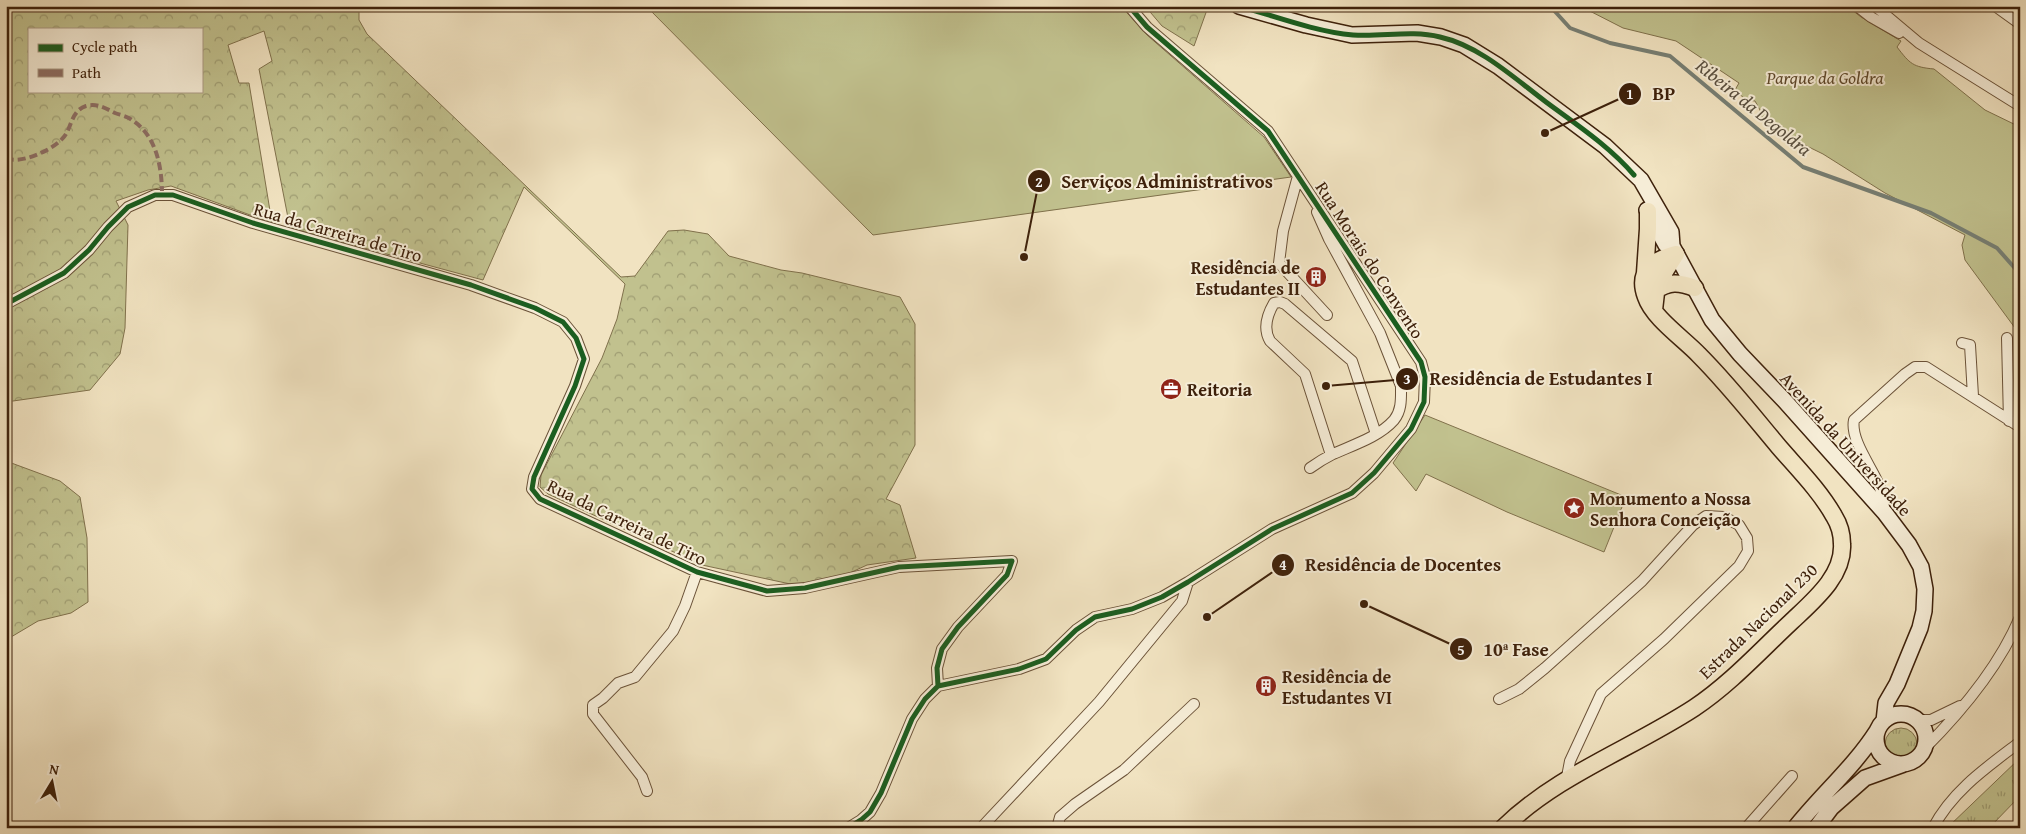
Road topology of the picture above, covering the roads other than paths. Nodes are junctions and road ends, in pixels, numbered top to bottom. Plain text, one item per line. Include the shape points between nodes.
1 (1129, 6) edge
2 (1239, 6) edge
3 (1857, 6) edge
4 (1875, 6) edge
5 (1995, 6) edge
6 (2020, 24) edge
7 (1919, 43) junction
8 (2020, 106) edge
9 (1634, 175) junction
10 (1298, 176) junction
11 (1305, 186) junction
12 (1648, 211) junction
13 (1674, 250) junction
14 (1645, 273) junction
15 (1695, 288) junction
16 (1655, 291) junction
17 (6, 304) edge
18 (1654, 311) junction
19 (1327, 315) dead end
20 (2007, 338) dead end
21 (1962, 343) dead end
22 (1973, 396) junction
23 (2009, 421) junction
24 (2020, 427) edge
25 (1376, 434) junction
26 (1330, 455) junction
27 (1310, 468) dead end
28 (1886, 513) junction
29 (697, 572) junction
30 (1188, 582) junction
31 (2020, 617) edge
32 (1897, 684) junction
33 (938, 686) junction
34 (1499, 699) dead end
35 (1194, 704) dead end
36 (1964, 704) junction
37 (1909, 717) junction
38 (1881, 725) junction
39 (2020, 742) edge
40 (1924, 749) junction
41 (1904, 764) junction
42 (1792, 776) dead end
43 (1566, 782) junction
44 (647, 791) dead end
45 (848, 828) edge
46 (980, 828) edge
47 (1057, 828) edge
48 (1503, 828) edge
49 (1746, 828) edge
50 (1795, 828) edge
51 (1816, 828) edge
52 (1933, 828) edge

1 - 10 street, Rua Morais do Convento via 1147,27 1268,131
2 - 9 main road, Avenida da Universidade via 1306,26 1352,35 1417,33 1464,45 1498,66 1605,146
3 - 7 street
4 - 7 street
5 - 6 street
7 - 8 street
9 - 12 main road, Avenida da Universidade via 1633,181
9 - 13 main road, Avenida da Universidade via 1650,193 1670,232
10 - 11 street, Rua Morais do Convento
10 - 19 street via 1283,231 1279,263
11 - 25 street via 1329,239 1380,333 1401,386 1400,407 1394,420
11 - 30 street, Rua Morais do Convento via 1420,362 1425,377 1424,402 1411,429 1374,473 1352,493 1272,529
12 - 13 main road, Avenida da Universidade via 1666,245
12 - 14 main road, Estrada Nacional 230
13 - 14 main road via 1654,262
13 - 15 main road, Avenida da Universidade
13 - 16 main road
14 - 18 main road, Estrada Nacional 230 via 1644,292
15 - 16 main road via 1676,282
15 - 28 main road, Avenida da Universidade via 1712,320 1740,354
16 - 18 main road
17 - 29 street, Rua da Carreira de Tiro via 64,273 128,207 155,195 173,195 253,223 471,285 535,308 562,322 576,338 584,359 534,477 532,489 540,499
18 - 43 main road, Estrada Nacional 230 via 1714,370 1824,501 1840,529 1840,560 1833,577 1811,603 1717,691 1672,722
20 - 23 street
21 - 22 street via 1970,345
22 - 23 street
22 - 28 street via 1926,367 1915,367 1854,420 1854,438 1880,488
23 - 24 street
25 - 26 street
25 - 26 street via 1352,361 1285,304 1274,303 1267,320 1267,335 1305,374
26 - 27 street
28 - 32 main road, Avenida da Universidade via 1921,567 1925,589 1920,628
29 - 33 street, Rua da Carreira de Tiro via 767,591 804,588 899,567 1012,561 1007,576 958,627 942,649 937,668
29 - 44 street via 686,606 673,631 635,676 618,683 593,705 593,714 642,778
30 - 33 street, Rua Morais do Convento via 1132,609 1095,617 1046,659 1019,669
30 - 46 street via 1182,601 1099,702
31 - 36 street via 1984,680
32 - 37 main road
32 - 38 main road, Avenida da Universidade via 1886,702
33 - 45 street via 912,719 882,793 870,812
34 - 43 street via 1545,668 1642,581 1693,525 1706,516 1724,517 1739,524 1747,538 1748,551 1739,566 1601,694 1570,762
35 - 47 street via 1124,770 1074,804 1060,817
36 - 37 street via 1931,720
36 - 40 street via 1950,724
37 - 38 main road via 1890,716
37 - 40 main road via 1925,733
38 - 41 main road via 1876,738 1882,754
38 - 50 main road via 1867,747
39 - 52 street via 1961,790
40 - 41 main road via 1916,759
41 - 51 main road via 1865,778 1831,808
42 - 49 street
43 - 48 main road, Estrada Nacional 230 via 1538,798

